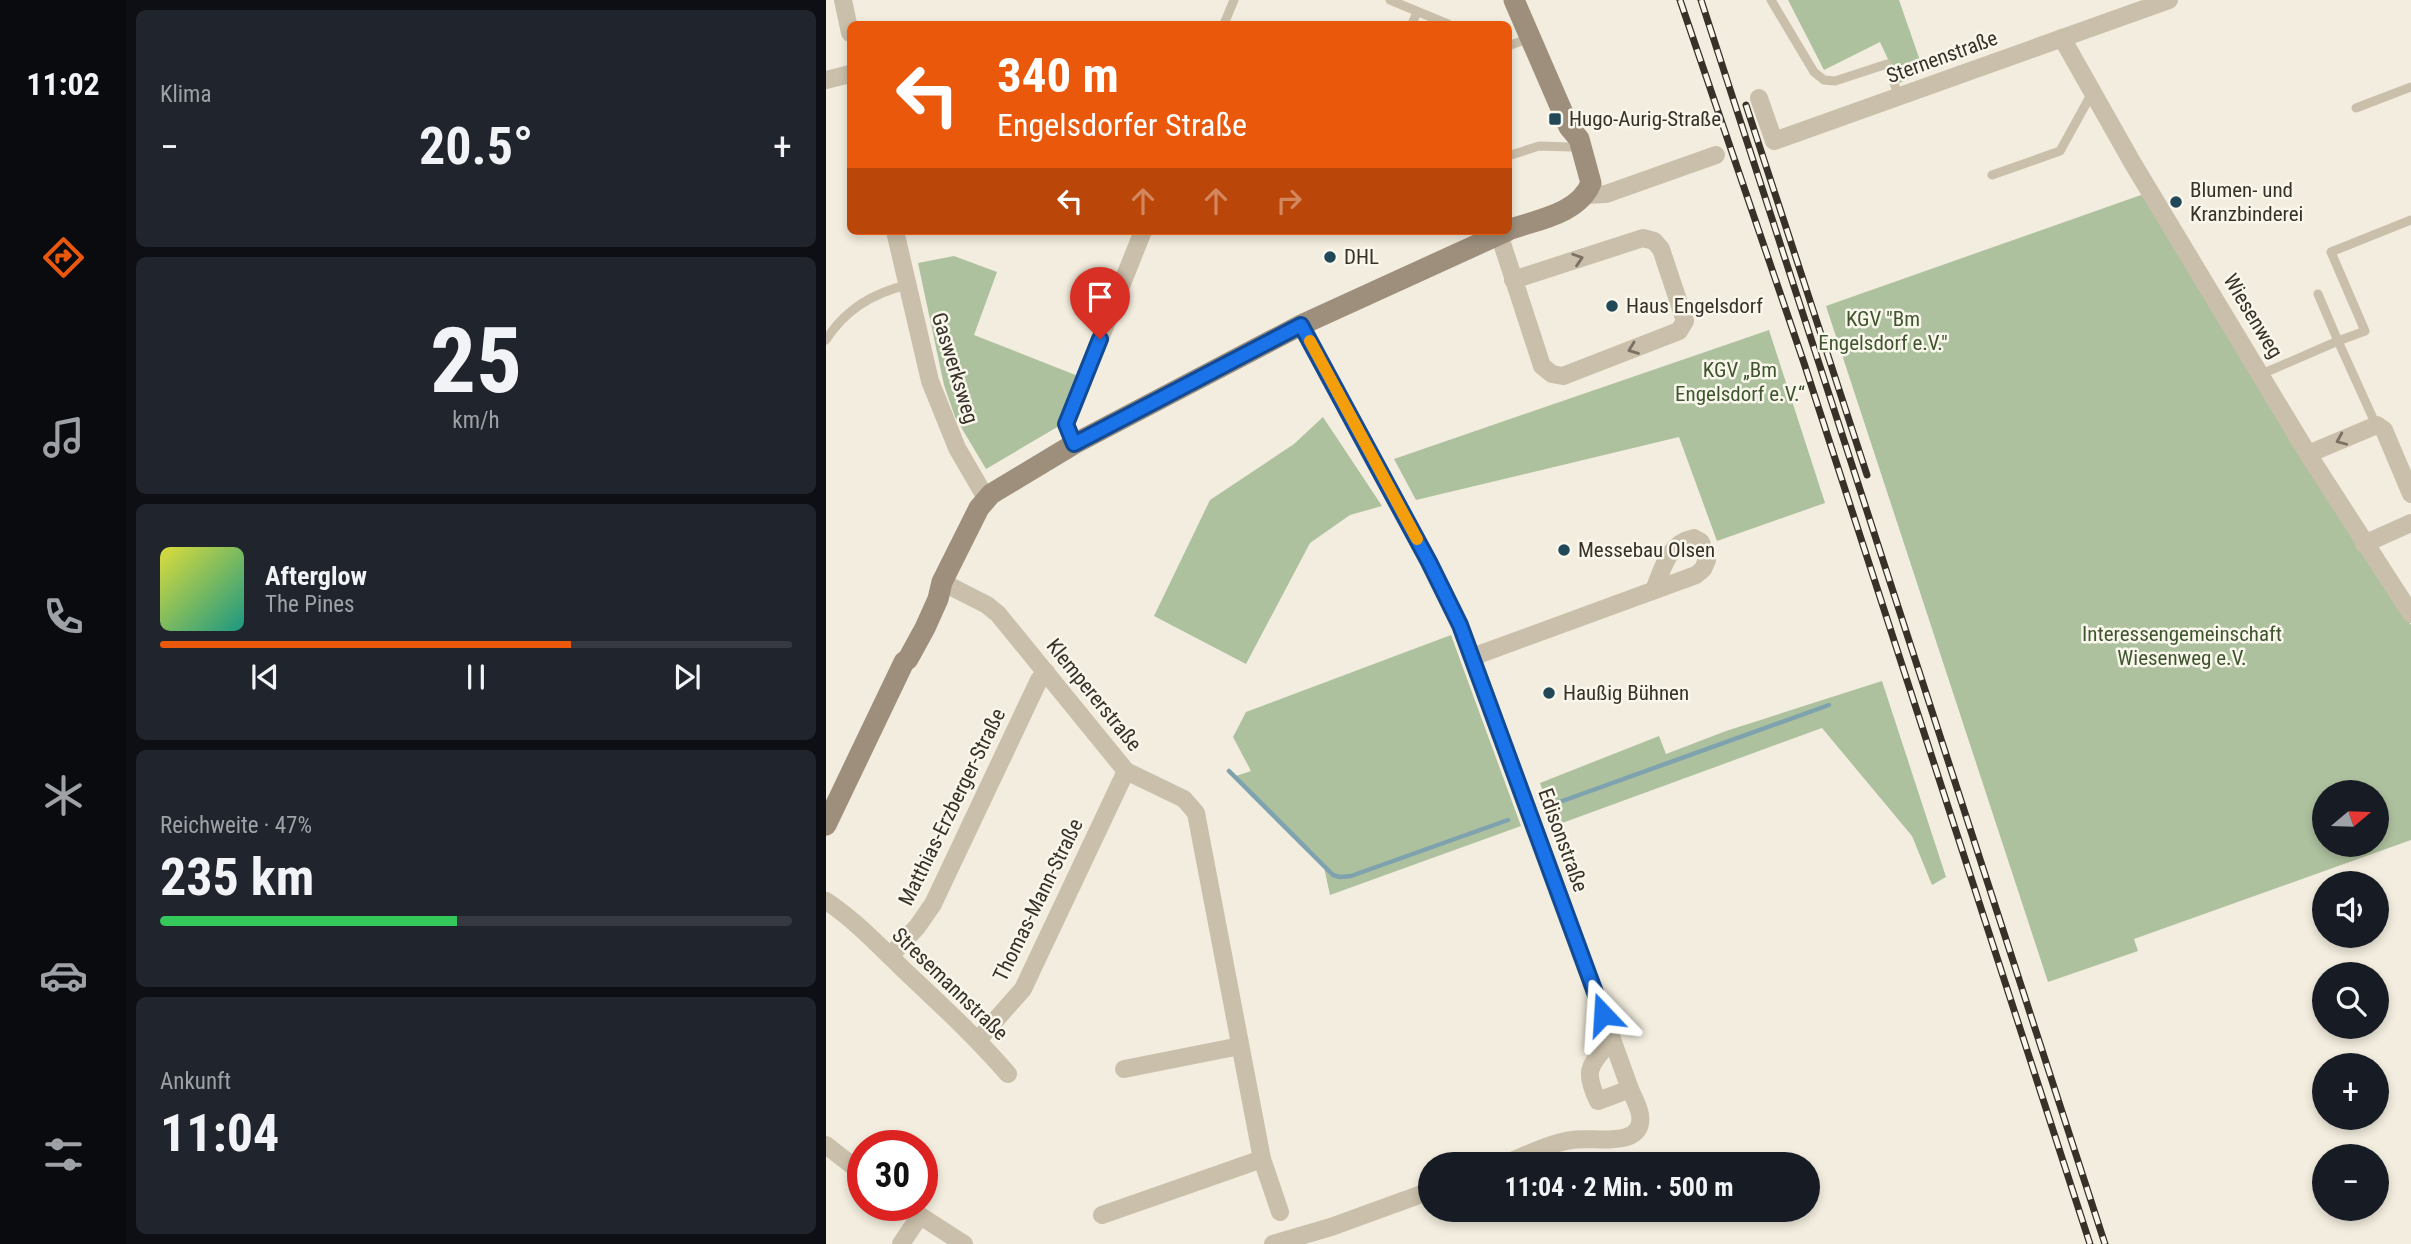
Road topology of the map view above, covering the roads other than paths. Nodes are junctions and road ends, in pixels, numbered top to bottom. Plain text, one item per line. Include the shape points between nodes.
1 (843, 0) edge
2 (1234, 0) edge
3 (1390, 0) edge
4 (1514, 0) edge
5 (1771, 0) edge
6 (2163, 1) edge
7 (1418, 12) junction
8 (847, 21) edge
9 (1225, 21) edge
10 (1414, 21) edge
11 (1440, 21) edge
12 (1530, 38) junction
13 (2062, 38) junction
14 (1512, 45) edge
15 (847, 76) edge
16 (826, 80) edge
17 (2411, 87) edge
18 (2092, 92) junction
19 (1899, 97) junction
20 (1759, 99) dead end
21 (2356, 108) dead end
22 (1570, 137) junction
23 (1512, 155) edge
24 (1716, 155) dead end
25 (1992, 175) dead end
26 (1585, 195) junction
27 (2411, 220) edge
28 (1512, 229) edge
29 (896, 235) edge
30 (1141, 235) edge
31 (1498, 235) edge
32 (1506, 235) edge
33 (1513, 280) junction
34 (907, 285) junction
35 (2318, 294) dead end
36 (1301, 325) junction
37 (826, 340) edge
38 (2338, 341) junction
39 (2262, 374) junction
40 (2372, 416) dead end
41 (1074, 444) junction
42 (2308, 454) junction
43 (2411, 494) edge
44 (986, 498) junction
45 (2411, 523) edge
46 (2364, 544) junction
47 (942, 582) junction
48 (1654, 590) dead end
49 (2411, 614) edge
50 (1472, 657) junction
51 (1046, 672) junction
52 (1126, 771) junction
53 (827, 821) edge
54 (826, 901) edge
55 (890, 956) junction
56 (1612, 1039) junction
57 (978, 1040) junction
58 (1240, 1046) junction
59 (1124, 1069) dead end
60 (1008, 1074) dead end
61 (1630, 1089) junction
62 (826, 1145) edge
63 (1538, 1152) edge
64 (1262, 1159) junction
65 (847, 1161) edge
66 (1418, 1195) edge
67 (1280, 1212) dead end
68 (1102, 1215) dead end
69 (909, 1221) edge
70 (930, 1221) edge
71 (901, 1244) edge
72 (964, 1244) edge
73 (1273, 1244) edge

1 - 8 street
2 - 9 lane
3 - 7 lane
4 - 12 street
5 - 19 lane via 1814,72 1824,80 1835,81 1887,64
6 - 13 street, Sternenstraße
7 - 10 lane
7 - 11 lane
12 - 14 lane
12 - 22 street
13 - 18 street, Wiesenweg
13 - 19 street, Sternenstraße
15 - 16 street
17 - 21 lane
18 - 25 lane via 2060,150
18 - 39 street, Wiesenweg
19 - 20 street, Sternenstraße via 1774,142
22 - 23 lane
22 - 26 street via 1579,139 1588,169 1591,183
24 - 26 street via 1606,194
26 - 28 street via 1571,207
27 - 38 lane via 2331,253 2365,331
29 - 34 street, Gaswerksweg
30 - 41 street via 1066,424
31 - 36 street
32 - 33 street
33 -> 33 street via 1643,237 1661,249 1685,321 1679,331 1563,376 1552,374 1542,366
34 - 37 lane via 855,308
34 - 44 street, Gaswerksweg via 944,420
35 - 38 lane
36 - 41 street
36 - 50 street, Edisonstraße via 1429,562
38 - 39 lane
38 - 40 lane
39 - 42 street, Wiesenweg
41 - 44 street
43 -> 42 street via 2384,430 2377,425
42 - 46 street, Wiesenweg
44 - 47 street
45 - 46 street
46 - 49 street, Wiesenweg
47 - 51 street, Klempererstraße via 998,614
47 - 53 street via 933,588 919,613 904,662
48 - 50 street
50 - 56 street, Edisonstraße
51 - 52 street, Klempererstraße
51 - 55 street, Matthias-Erzberger-Straße via 933,904
52 - 57 street, Thomas-Mann-Straße via 1023,989
52 - 58 street, Klempererstraße via 1184,799 1196,814
54 - 55 street, Stresemannstraße
55 - 57 street, Stresemannstraße
56 - 61 street, Edisonstraße
56 - 61 street via 1591,1065 1589,1082 1598,1101
57 - 60 street, Stresemannstraße
58 - 59 street
58 - 64 street, Klempererstraße
61 - 63 street, Edisonstraße via 1640,1123 1629,1137 1572,1140
62 - 65 street
64 - 67 street, Klempererstraße
64 - 68 street
66 - 73 street
69 - 71 street
70 - 72 street

